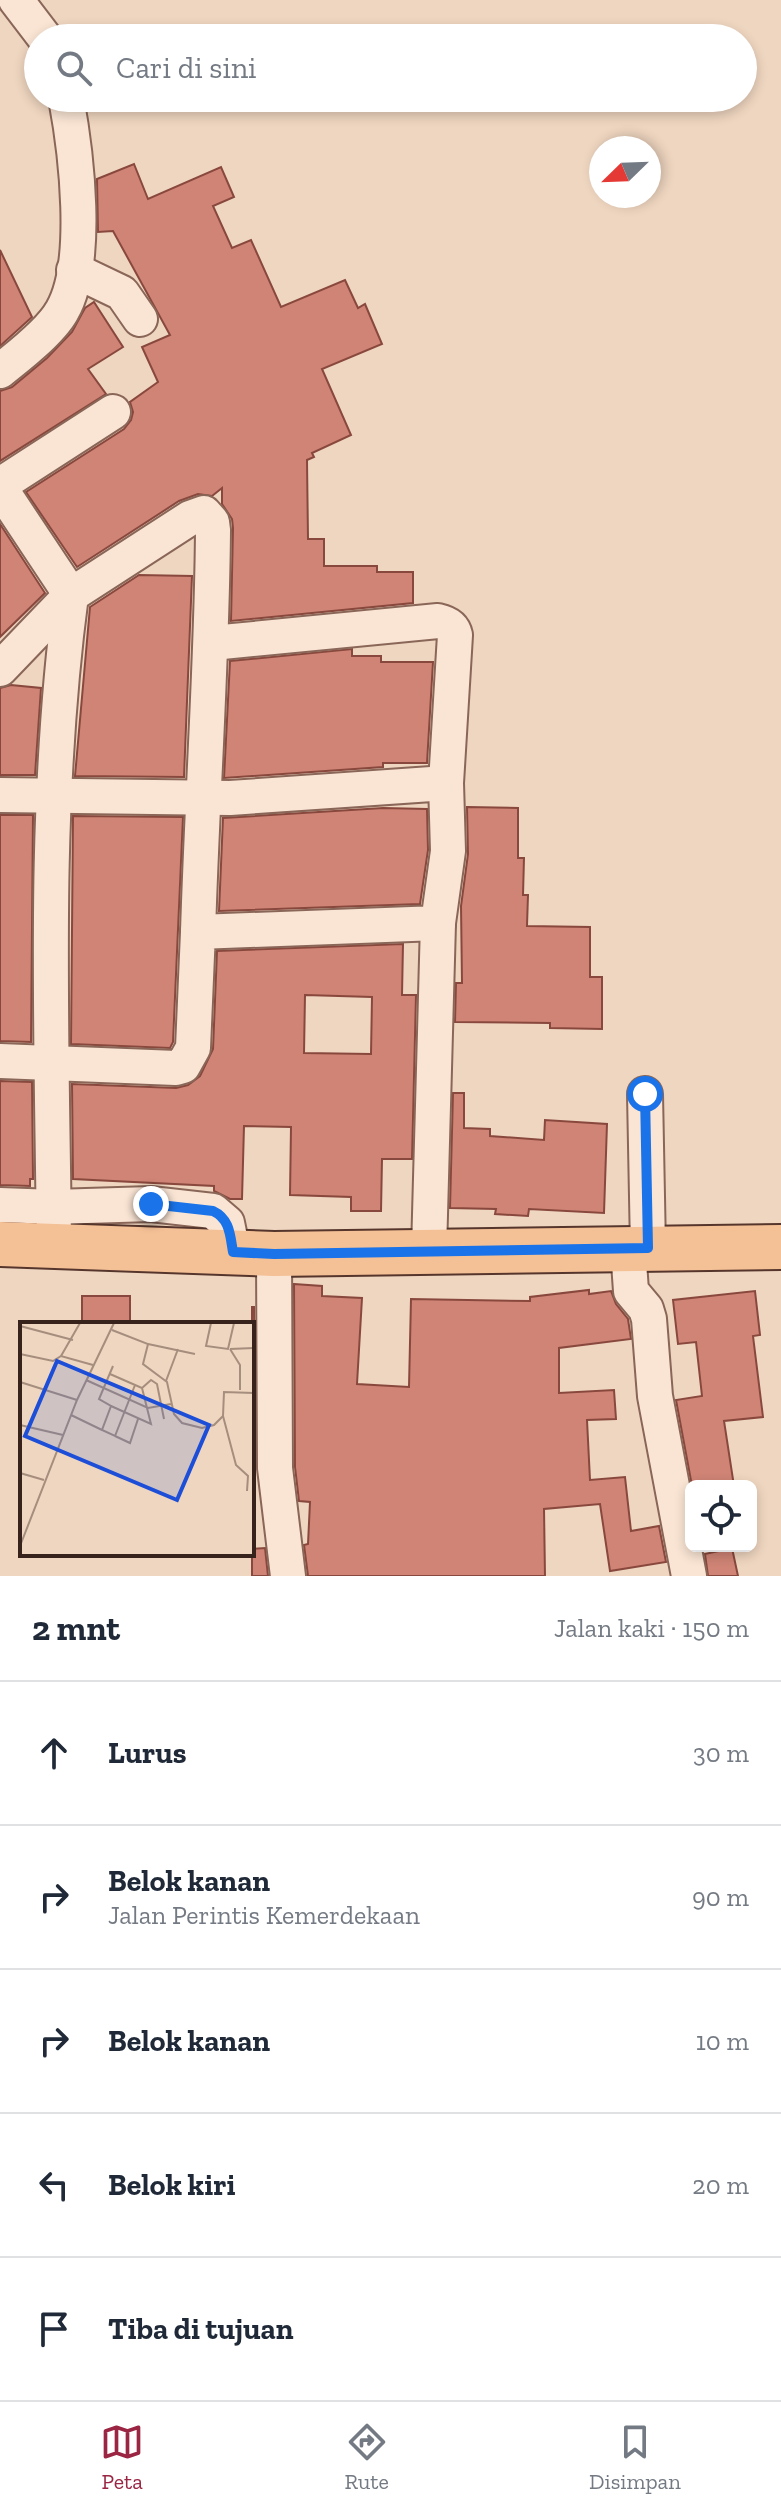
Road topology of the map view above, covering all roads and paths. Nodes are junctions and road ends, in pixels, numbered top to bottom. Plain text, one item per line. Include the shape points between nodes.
1 (16, 0) edge
2 (34, 24) edge
3 (68, 112) edge
4 (74, 270) junction
5 (140, 319) dead end
6 (0, 371) edge
7 (113, 412) dead end
8 (0, 487) edge
9 (71, 595) junction
10 (212, 643) junction
11 (1, 669) edge
12 (61, 672) junction
13 (446, 783) junction
14 (0, 795) edge
15 (52, 795) junction
16 (202, 798) junction
17 (438, 923) junction
18 (198, 932) junction
19 (0, 1061) edge
20 (51, 1063) junction
21 (645, 1094) dead end
22 (0, 1205) edge
23 (54, 1226) junction
24 (0, 1244) edge
25 (781, 1247) edge
26 (638, 1248) junction
27 (429, 1251) junction
28 (254, 1253) junction
29 (288, 1576) edge
30 (689, 1576) edge

1 - 2 street
3 - 4 street via 76,163
4 - 5 street via 122,293
4 - 6 street via 62,312
7 - 8 street
8 - 9 street
9 - 10 street via 204,513 213,530
9 - 11 street
9 - 12 street
10 - 13 street via 448,624 455,635
10 - 16 street
11 - 12 street
12 - 15 street
13 - 16 street
13 - 17 street via 448,851
14 - 15 street
15 - 16 street
15 - 20 street
16 - 18 street
17 - 18 street
17 - 27 street
18 - 20 street via 193,1048 183,1066
19 - 20 street
20 - 23 street
21 - 26 street
22 - 23 street
23 - 24 main road
23 - 28 main road
25 - 26 main road
26 - 27 main road
26 - 30 street via 631,1291 649,1319 655,1396
27 - 28 main road
28 - 29 street

